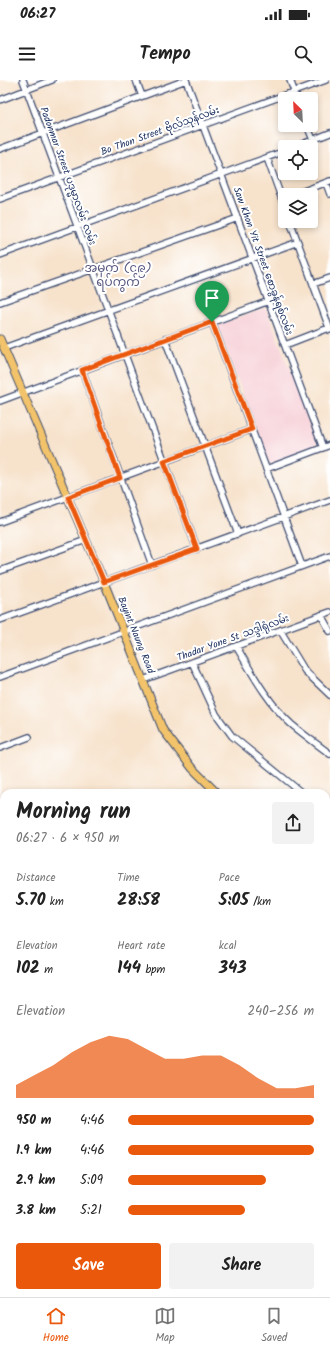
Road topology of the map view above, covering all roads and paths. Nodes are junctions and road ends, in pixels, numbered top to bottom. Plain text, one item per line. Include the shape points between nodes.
1 (23, 80) edge
2 (52, 80) edge
3 (136, 80) edge
4 (186, 80) edge
5 (290, 80) edge
6 (326, 80) edge
7 (27, 90) junction
8 (294, 92) joint
9 (142, 96) junction
10 (278, 98) edge
11 (0, 100) edge
12 (203, 125) junction
13 (310, 132) edge
14 (43, 133) junction
15 (330, 134) edge
16 (313, 140) joint
17 (0, 149) edge
18 (278, 154) edge
19 (267, 158) junction
20 (222, 175) junction
21 (59, 177) junction
22 (328, 182) edge
23 (279, 188) edge
24 (312, 188) edge
25 (330, 194) edge
26 (0, 199) edge
27 (238, 218) junction
28 (77, 226) junction
29 (293, 228) edge
30 (298, 242) junction
31 (0, 255) edge
32 (253, 258) junction
33 (93, 270) junction
34 (330, 278) edge
35 (313, 284) junction
36 (269, 301) junction
37 (0, 302) edge
38 (108, 311) junction
39 (212, 322) junction
40 (330, 329) edge
41 (0, 339) edge
42 (165, 339) junction
43 (285, 345) junction
44 (4, 348) junction
45 (125, 354) junction
46 (82, 370) junction
47 (24, 392) junction
48 (0, 401) edge
49 (252, 429) junction
50 (330, 445) edge
51 (205, 446) junction
52 (323, 448) junction
53 (164, 461) junction
54 (266, 469) junction
55 (120, 478) junction
56 (68, 497) junction
57 (330, 500) edge
58 (284, 517) junction
59 (0, 522) edge
60 (238, 534) junction
61 (86, 540) junction
62 (197, 549) junction
63 (330, 556) edge
64 (152, 565) junction
65 (302, 566) junction
66 (0, 571) edge
67 (104, 582) junction
68 (330, 612) edge
69 (321, 615) junction
70 (0, 620) edge
71 (280, 630) junction
72 (330, 631) edge
73 (124, 632) junction
74 (236, 646) junction
75 (192, 662) junction
76 (0, 677) edge
77 (143, 680) junction
78 (330, 695) edge
79 (29, 737) dead end
80 (0, 748) edge
81 (330, 754) edge
82 (213, 789) edge
83 (297, 789) edge

1 - 7 street, Padonmar Street ပဒုမ္မာလမ်း လမ်း
2 - 7 street
3 - 9 street
4 - 9 street
4 - 12 street, Saw Khon Yit Street စောခွန်ရစ်လမ်း
5 - 8 street
6 - 8 street, Bo Thon Street ဗိုလ်သုန်လမ်း
7 - 11 street
7 - 14 street, Padonmar Street ပဒုမ္မာလမ်း လမ်း
9 - 14 street
10 - 12 street, Bo Thon Street ဗိုလ်သုန်လမ်း
12 - 20 street, Saw Khon Yit Street စောခွန်ရစ်လမ်း
12 - 21 street, Bo Thon Street ဗိုလ်သုန်လမ်း
13 - 16 street
14 - 17 street
14 - 21 street, Padonmar Street ပဒုမ္မာလမ်း လမ်း
15 - 16 street
18 - 19 street
19 - 20 street
19 - 23 street
20 - 27 street, Saw Khon Yit Street စောခွန်ရစ်လမ်း
20 - 28 street
21 - 26 street, Bo Thon Street ဗိုလ်သုန်လမ်း
21 - 28 street, Padonmar Street ပဒုမ္မာလမ်း လမ်း
22 - 24 street
22 - 25 street
27 - 32 street, Saw Khon Yit Street စောခွန်ရစ်လမ်း
27 - 33 street
28 - 31 street
28 - 33 street, Padonmar Street ပဒုမ္မာလမ်း လမ်း
29 - 30 street
30 - 32 street
30 - 35 street
32 - 36 street, Saw Khon Yit Street စောခွန်ရစ်လမ်း
32 - 38 street
33 - 37 street
33 - 38 street, Padonmar Street ပဒုမ္မာလမ်း လမ်း
34 - 35 street
35 - 40 street
36 - 39 street
36 - 43 street, Saw Khon Yit Street စောခွန်ရစ်လမ်း
38 - 44 street
38 - 45 street, Padonmar Street ပဒုမ္မာလမ်း လမ်း
39 - 42 street
39 - 49 street
40 - 43 street
41 - 44 main road, Bayint Naung Road
42 - 45 street
42 - 51 street
43 - 52 street, Saw Khon Yit Street စောခွန်ရစ်လမ်း
44 - 47 main road, Bayint Naung Road
45 - 46 street
45 - 53 street, Padonmar Street ပဒုမ္မာလမ်း လမ်း
46 - 47 street
46 - 55 street
47 - 48 street
47 - 56 main road, Bayint Naung Road
49 - 51 street
49 - 54 street
50 - 52 street
51 - 53 street
51 - 60 street
52 - 54 street
53 - 55 street
53 - 62 street, Padonmar Street ပဒုမ္မာလမ်း လမ်း
54 - 58 street
55 - 56 street
55 - 64 street
56 - 59 street
56 - 61 main road, Bayint Naung Road
57 - 58 street
58 - 60 street
58 - 65 street
60 - 62 street
61 - 66 street
61 - 67 main road, Bayint Naung Road
62 - 64 street
63 - 65 street
64 - 67 street
65 - 73 street
67 - 70 street
67 - 73 main road, Bayint Naung Road
68 - 69 street, Thadar Yone St သဒ္ဒါရုံလမ်း
69 - 71 street, Thadar Yone St သဒ္ဒါရုံလမ်း
69 - 72 street
71 - 74 street, Thadar Yone St သဒ္ဒါရုံလမ်း
71 - 78 street via 305,671
73 - 76 street
73 - 77 main road, Bayint Naung Road
74 - 75 street, Thadar Yone St သဒ္ဒါရုံလမ်း
74 - 81 street via 277,708 291,723
75 - 77 street, Thadar Yone St သဒ္ဒါရုံလမ်း
75 - 83 street via 216,714 232,736
77 - 82 main road, Bayint Naung Road via 163,730 192,768
79 - 80 street

